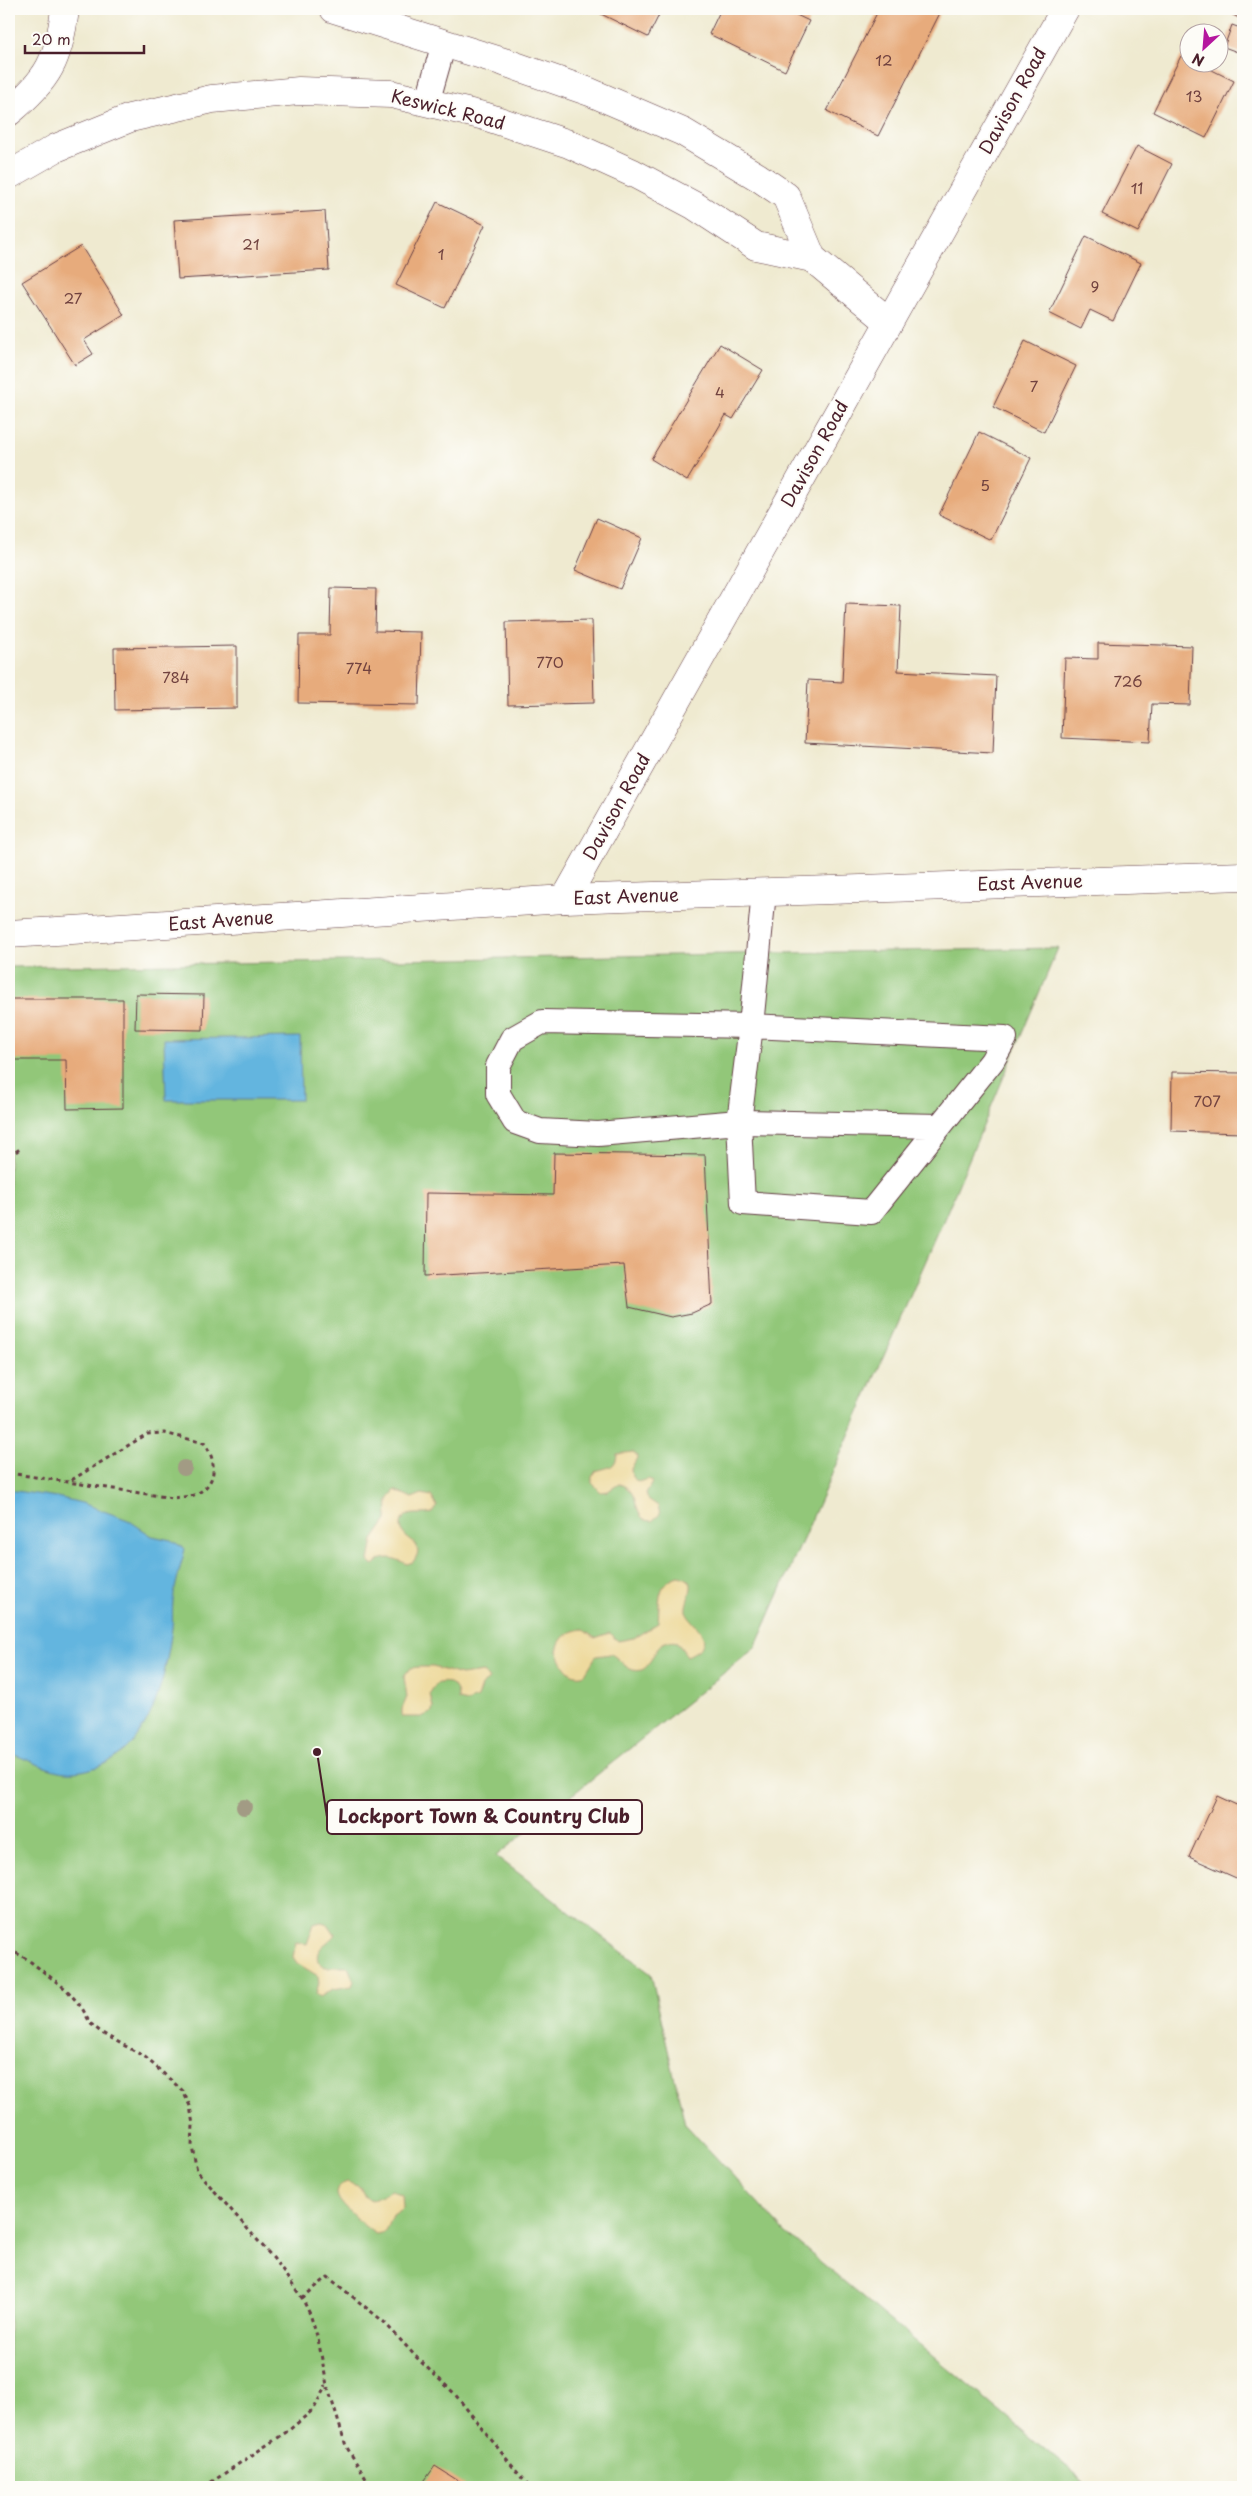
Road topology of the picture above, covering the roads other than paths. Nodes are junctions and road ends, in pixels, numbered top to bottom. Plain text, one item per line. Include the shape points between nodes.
1 (65, 9) edge
2 (334, 9) edge
3 (1064, 9) edge
4 (444, 43) junction
5 (427, 103) junction
6 (9, 112) edge
7 (9, 175) edge
8 (812, 258) junction
9 (889, 322) junction
10 (1243, 876) edge
11 (764, 892) junction
12 (565, 899) junction
13 (9, 934) edge
14 (752, 1026) junction
15 (739, 1122) junction
16 (940, 1126) junction

1 - 6 main road via 62,35 50,68 33,92
2 - 4 main road, Keswick Road
3 - 9 main road, Davison Road
4 - 5 lane
4 - 8 main road, Keswick Road via 590,92 683,132 786,196
5 - 7 main road, Keswick Road via 391,94 299,91 212,100 130,118 56,148
5 - 8 main road, Keswick Road via 484,116 569,144 633,172 695,206 756,246
8 - 9 main road, Keswick Road
9 - 12 main road, Davison Road
10 - 11 main road, East Avenue
11 - 12 main road, East Avenue
11 - 14 lane
12 - 13 main road, East Avenue
14 - 15 lane
14 - 15 lane via 542,1022 512,1039 498,1066 498,1094 515,1122 540,1131 598,1134
14 - 16 lane via 1005,1038 992,1061
15 - 16 lane
15 - 16 lane via 743,1203 871,1212

